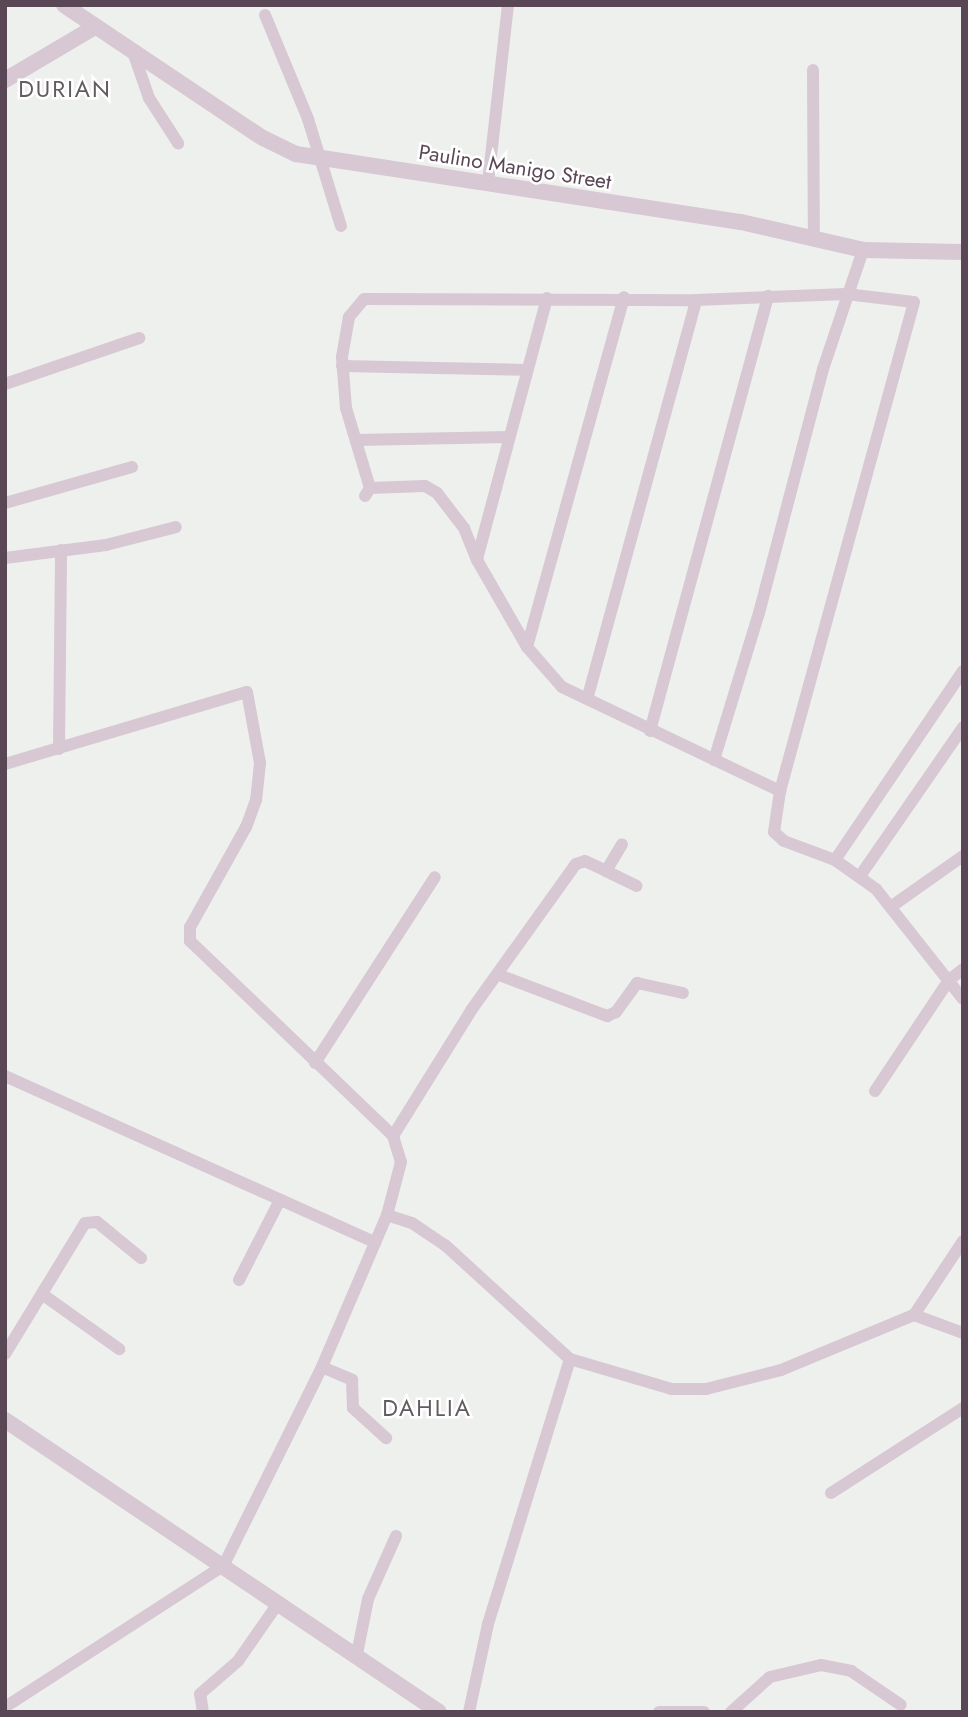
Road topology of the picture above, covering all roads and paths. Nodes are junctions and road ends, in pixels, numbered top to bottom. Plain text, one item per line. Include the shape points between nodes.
1 (64, 5) edge
2 (508, 5) edge
3 (265, 15) dead end
4 (95, 27) junction
5 (133, 52) junction
6 (813, 70) dead end
7 (5, 80) edge
8 (178, 143) dead end
9 (318, 159) junction
10 (488, 183) junction
11 (341, 226) dead end
12 (814, 239) junction
13 (863, 250) junction
14 (963, 252) edge
15 (846, 294) junction
16 (768, 296) junction
17 (624, 297) junction
18 (547, 298) junction
19 (696, 300) junction
20 (139, 338) dead end
21 (342, 366) junction
22 (527, 370) junction
23 (5, 384) edge
24 (509, 436) junction
25 (356, 440) junction
26 (132, 467) dead end
27 (5, 503) edge
28 (176, 527) dead end
29 (61, 550) junction
30 (5, 558) edge
31 (477, 560) junction
32 (527, 647) junction
33 (963, 671) edge
34 (588, 696) junction
35 (963, 727) edge
36 (650, 731) junction
37 (59, 749) junction
38 (714, 760) junction
39 (5, 764) edge
40 (780, 791) junction
41 (622, 844) dead end
42 (963, 856) edge
43 (835, 860) junction
44 (606, 871) junction
45 (860, 876) junction
46 (435, 877) dead end
47 (637, 886) dead end
48 (892, 906) junction
49 (963, 969) edge
50 (499, 975) junction
51 (949, 980) junction
52 (683, 993) dead end
53 (963, 999) edge
54 (315, 1063) junction
55 (5, 1076) edge
56 (876, 1091) dead end
57 (393, 1136) junction
58 (280, 1200) junction
59 (387, 1215) junction
60 (963, 1241) edge
61 (375, 1242) junction
62 (141, 1258) dead end
63 (239, 1280) dead end
64 (42, 1294) junction
65 (914, 1315) junction
66 (963, 1333) edge
67 (119, 1349) dead end
68 (5, 1354) edge
69 (570, 1359) junction
70 (322, 1367) junction
71 (963, 1408) edge
72 (5, 1420) edge
73 (386, 1438) dead end
74 (831, 1493) dead end
75 (396, 1536) dead end
76 (223, 1566) junction
77 (279, 1602) junction
78 (357, 1654) junction
79 (901, 1705) dead end
80 (5, 1707) edge
81 (203, 1712) edge
82 (439, 1712) edge
83 (469, 1712) edge
84 (659, 1712) edge
85 (704, 1712) edge
86 (731, 1712) edge

1 - 4 street, Paulino Manigo Street
2 - 10 street
3 - 9 street via 308,119
4 - 5 street, Paulino Manigo Street
4 - 7 street
5 - 8 street via 149,98
5 - 9 street, Paulino Manigo Street via 263,138
6 - 12 street
9 - 10 street, Paulino Manigo Street
9 - 11 street
10 - 12 street, Paulino Manigo Street via 741,222
12 - 13 street, Paulino Manigo Street
13 - 14 street, Paulino Manigo Street
13 - 15 street
15 - 16 street
15 - 38 street
15 - 40 street via 906,298 915,307
16 - 19 street
16 - 36 street
17 - 18 street
17 - 19 street
17 - 32 street
18 - 21 street via 364,299 349,317
18 - 22 street
19 - 34 street
20 - 23 street
21 - 22 street
21 - 25 street via 346,408
22 - 24 street
24 - 25 street
24 - 31 street
25 - 31 street via 368,492 425,486 437,492 464,528
26 - 27 street
28 - 29 street via 106,545
29 - 30 street
29 - 37 street
31 - 32 street
32 - 34 street via 562,687
33 - 43 street
34 - 36 street
35 - 45 street
36 - 38 street
37 - 39 street
37 - 54 street via 247,692 260,763 256,800 188,934 193,947
38 - 40 street
40 - 43 street via 774,825 779,838
41 - 44 street
42 - 48 street
43 - 45 street
44 - 47 street
44 - 50 street via 584,861 576,864
45 - 48 street
46 - 54 street
48 - 51 street
49 - 51 street
50 - 52 street via 607,1016 616,1012 637,983
50 - 57 street via 472,1009
51 - 53 street
51 - 56 street
54 - 57 street
55 - 58 street
57 - 59 street via 401,1162 400,1178
58 - 61 street
58 - 63 street
59 - 61 street
59 - 69 street via 437,1240
60 - 65 street
61 - 70 street
62 - 64 street via 96,1222 88,1221
64 - 67 street
64 - 68 street
65 - 66 street
65 - 69 street via 781,1370 706,1389 673,1389
69 - 83 street via 501,1578
70 - 73 street via 352,1380 353,1408
70 - 76 street
71 - 74 street
72 - 76 street
75 - 78 street via 368,1599
76 - 77 street
76 - 80 street
77 - 78 street
77 - 81 street via 239,1661 200,1694
78 - 82 street
79 - 86 street via 850,1671 821,1665 770,1677
84 - 85 street

